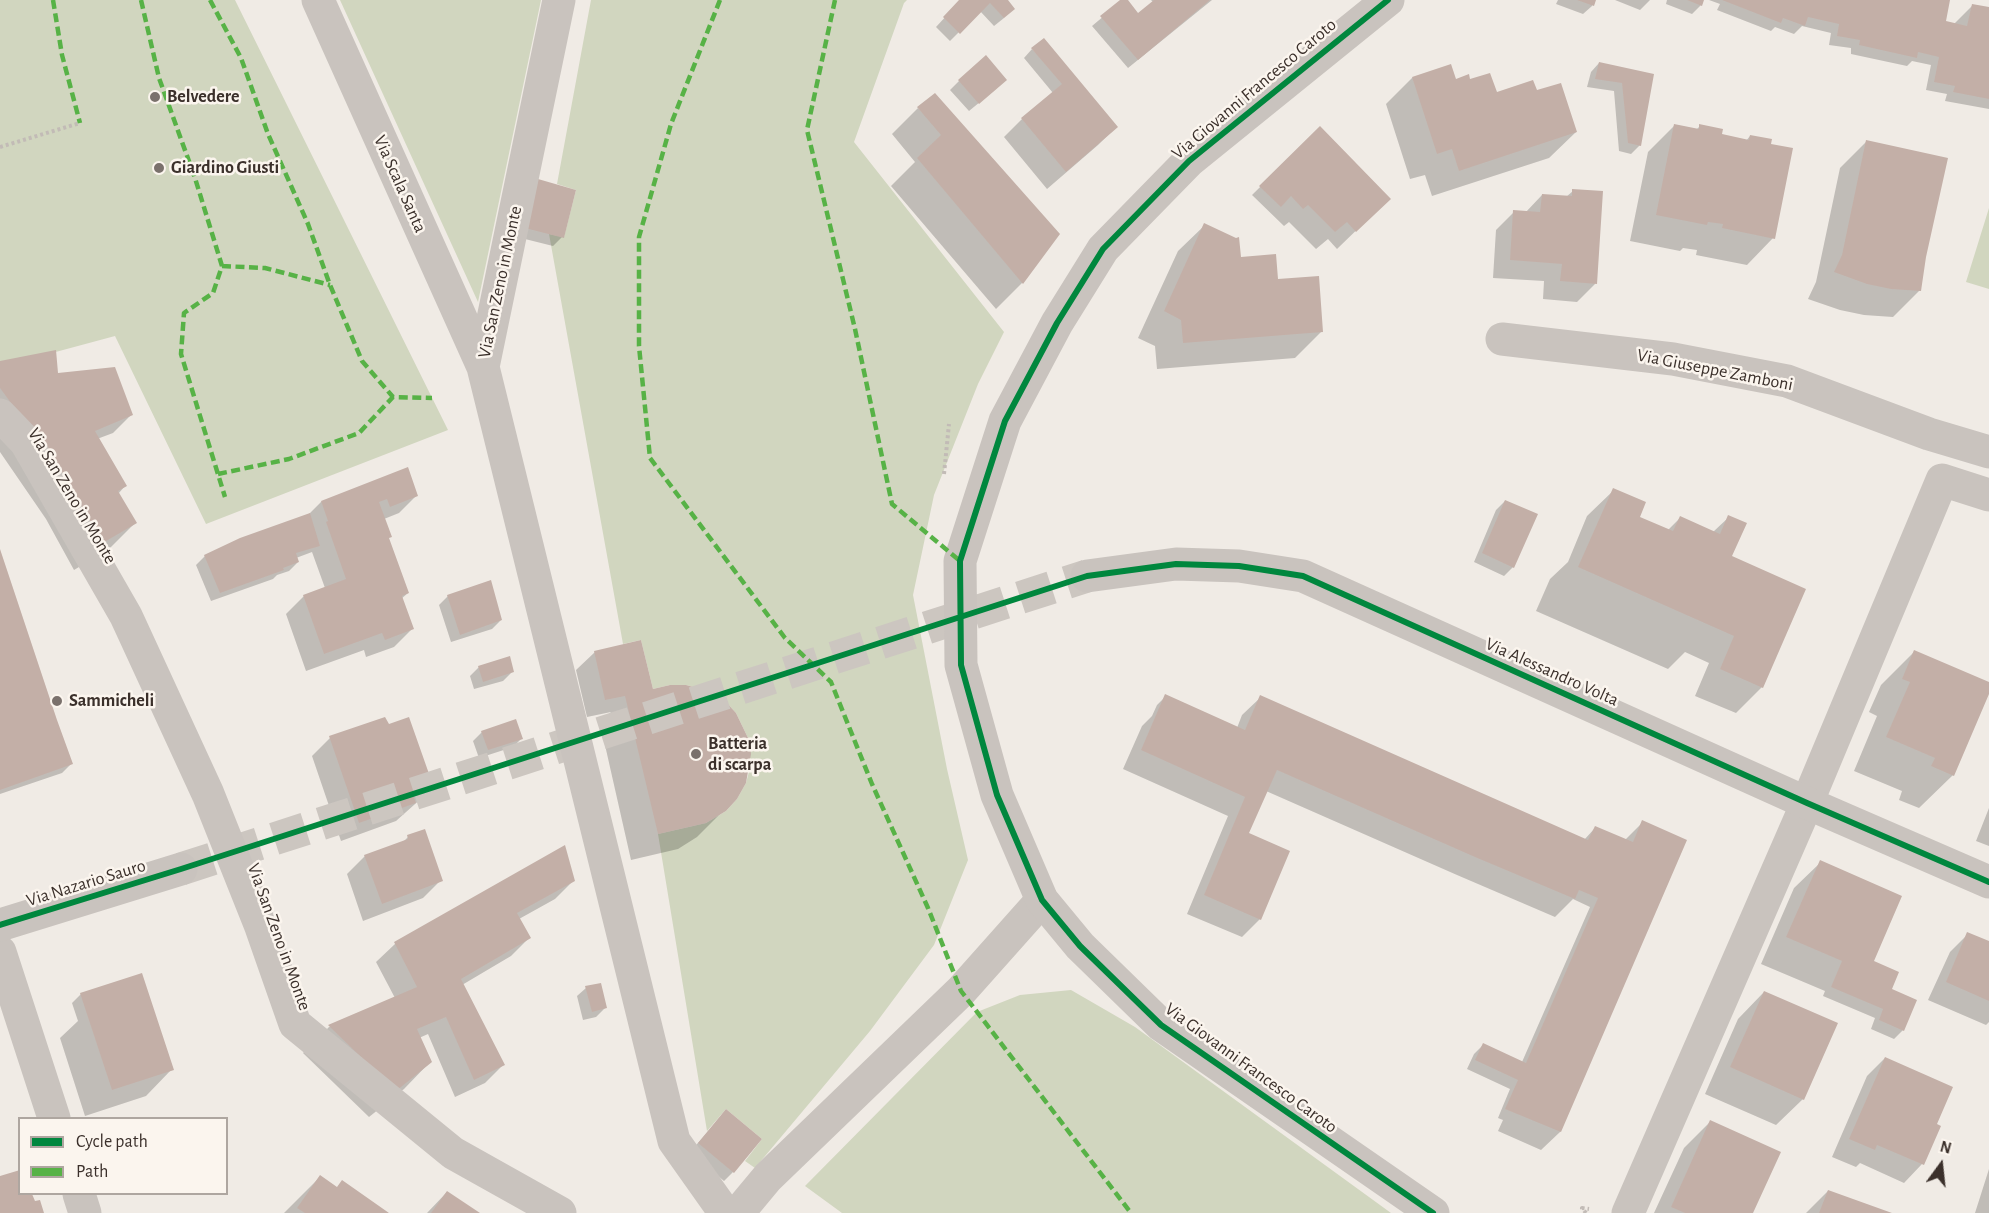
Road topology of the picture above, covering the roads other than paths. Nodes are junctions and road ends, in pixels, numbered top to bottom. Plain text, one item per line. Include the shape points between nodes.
1 (318, 0) edge
2 (559, 0) edge
3 (1388, 0) edge
4 (1502, 339) dead end
5 (483, 367) junction
6 (0, 415) edge
7 (1989, 452) edge
8 (1989, 495) edge
9 (1088, 576) tunnel mouth
10 (1807, 803) junction
11 (181, 869) tunnel mouth
12 (1989, 882) edge
13 (1042, 900) junction
14 (0, 925) edge
15 (0, 952) edge
16 (53, 1117) edge
17 (79, 1195) edge
18 (85, 1213) edge
19 (560, 1213) edge
20 (725, 1213) edge
21 (738, 1213) edge
22 (1433, 1213) edge
23 (1628, 1213) edge

1 - 5 street, Via Scala Santa
2 - 5 street, Via San Zeno in Monte
3 - 13 street, Via Giovanni Francesco Caroto via 1189,161 1103,249 1057,323 1005,421 960,561 961,665 997,795
4 - 7 street, Via Giuseppe Zamboni via 1673,359 1787,381
5 - 20 street, Via San Zeno in Monte via 674,1141
6 - 19 street, Via San Zeno in Monte via 26,442 126,616 208,794 296,1024 453,1153
8 - 10 street via 1942,480
9 - 10 street, Via Alessandro Volta via 1176,564 1239,566 1303,576
10 - 12 street, Via Alessandro Volta
10 - 23 street
11 - 14 street, Via Nazario Sauro
13 - 21 street via 961,992 768,1177
13 - 22 street, Via Giovanni Francesco Caroto via 1080,946 1161,1024
15 - 16 street
17 - 18 street

